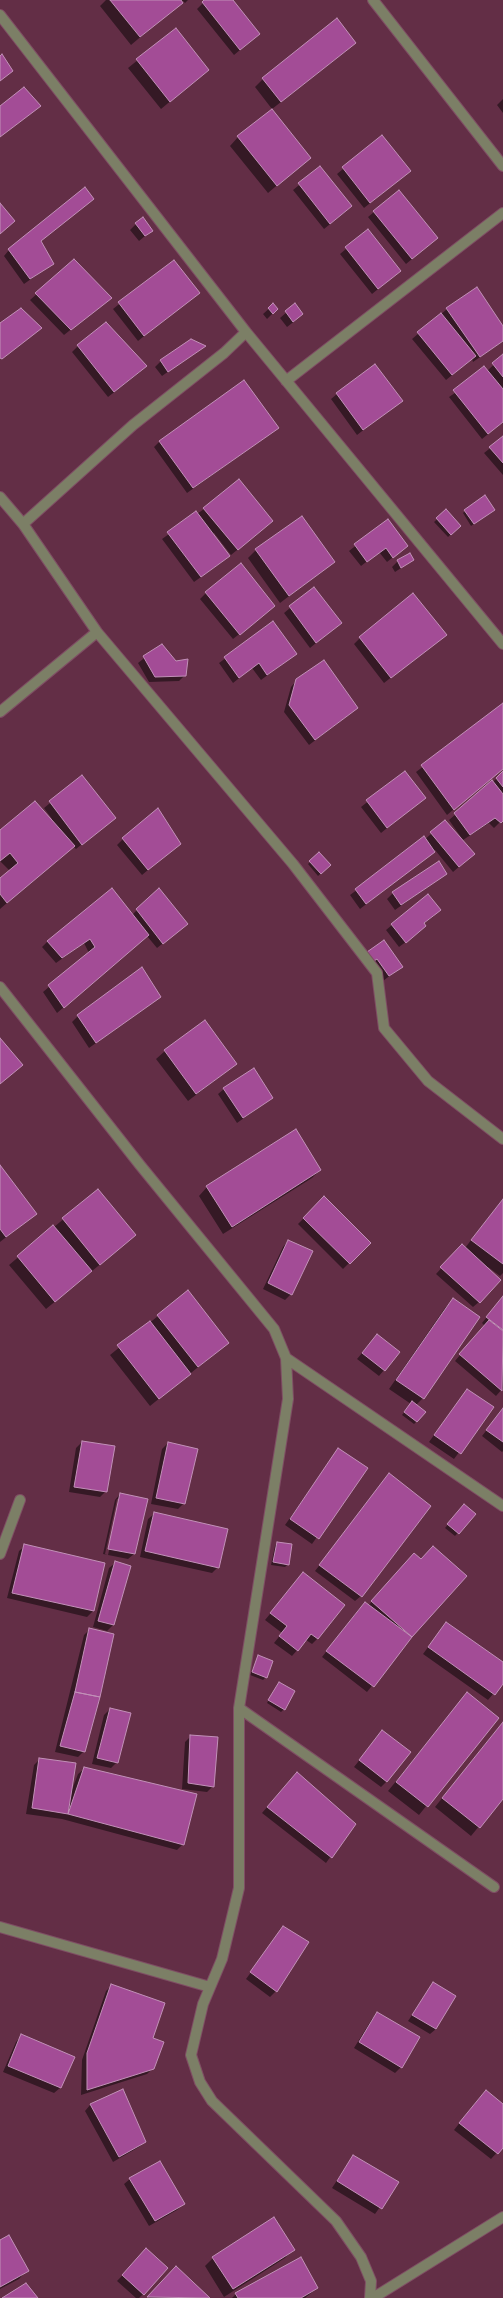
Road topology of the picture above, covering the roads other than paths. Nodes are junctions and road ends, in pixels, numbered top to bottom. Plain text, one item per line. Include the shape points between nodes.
1 (374, 0) edge
2 (0, 15) edge
3 (503, 166) edge
4 (503, 213) edge
5 (246, 332) junction
6 (286, 381) junction
7 (0, 497) edge
8 (23, 524) junction
9 (97, 632) junction
10 (503, 644) edge
11 (0, 712) edge
12 (0, 987) edge
13 (503, 1139) edge
14 (286, 1358) junction
15 (20, 1500) dead end
16 (503, 1506) edge
17 (0, 1554) edge
18 (239, 1708) junction
19 (494, 1887) dead end
20 (0, 1927) edge
21 (210, 1987) junction
22 (503, 2217) edge
23 (372, 2298) edge

1 - 3 street
2 - 5 street
4 - 6 street
5 - 6 street
5 - 8 street via 133,425
6 - 10 street
7 - 8 street
8 - 9 street
9 - 11 street
9 - 13 street via 293,864 377,973 384,1028 428,1081
12 - 14 street via 274,1329
14 - 16 street
14 - 18 street via 288,1399
15 - 17 street
18 - 19 street
18 - 21 street via 239,1888 222,1959
20 - 21 street
21 - 23 street via 191,2055 200,2082 212,2101 336,2221 361,2257 371,2281
22 - 23 street

